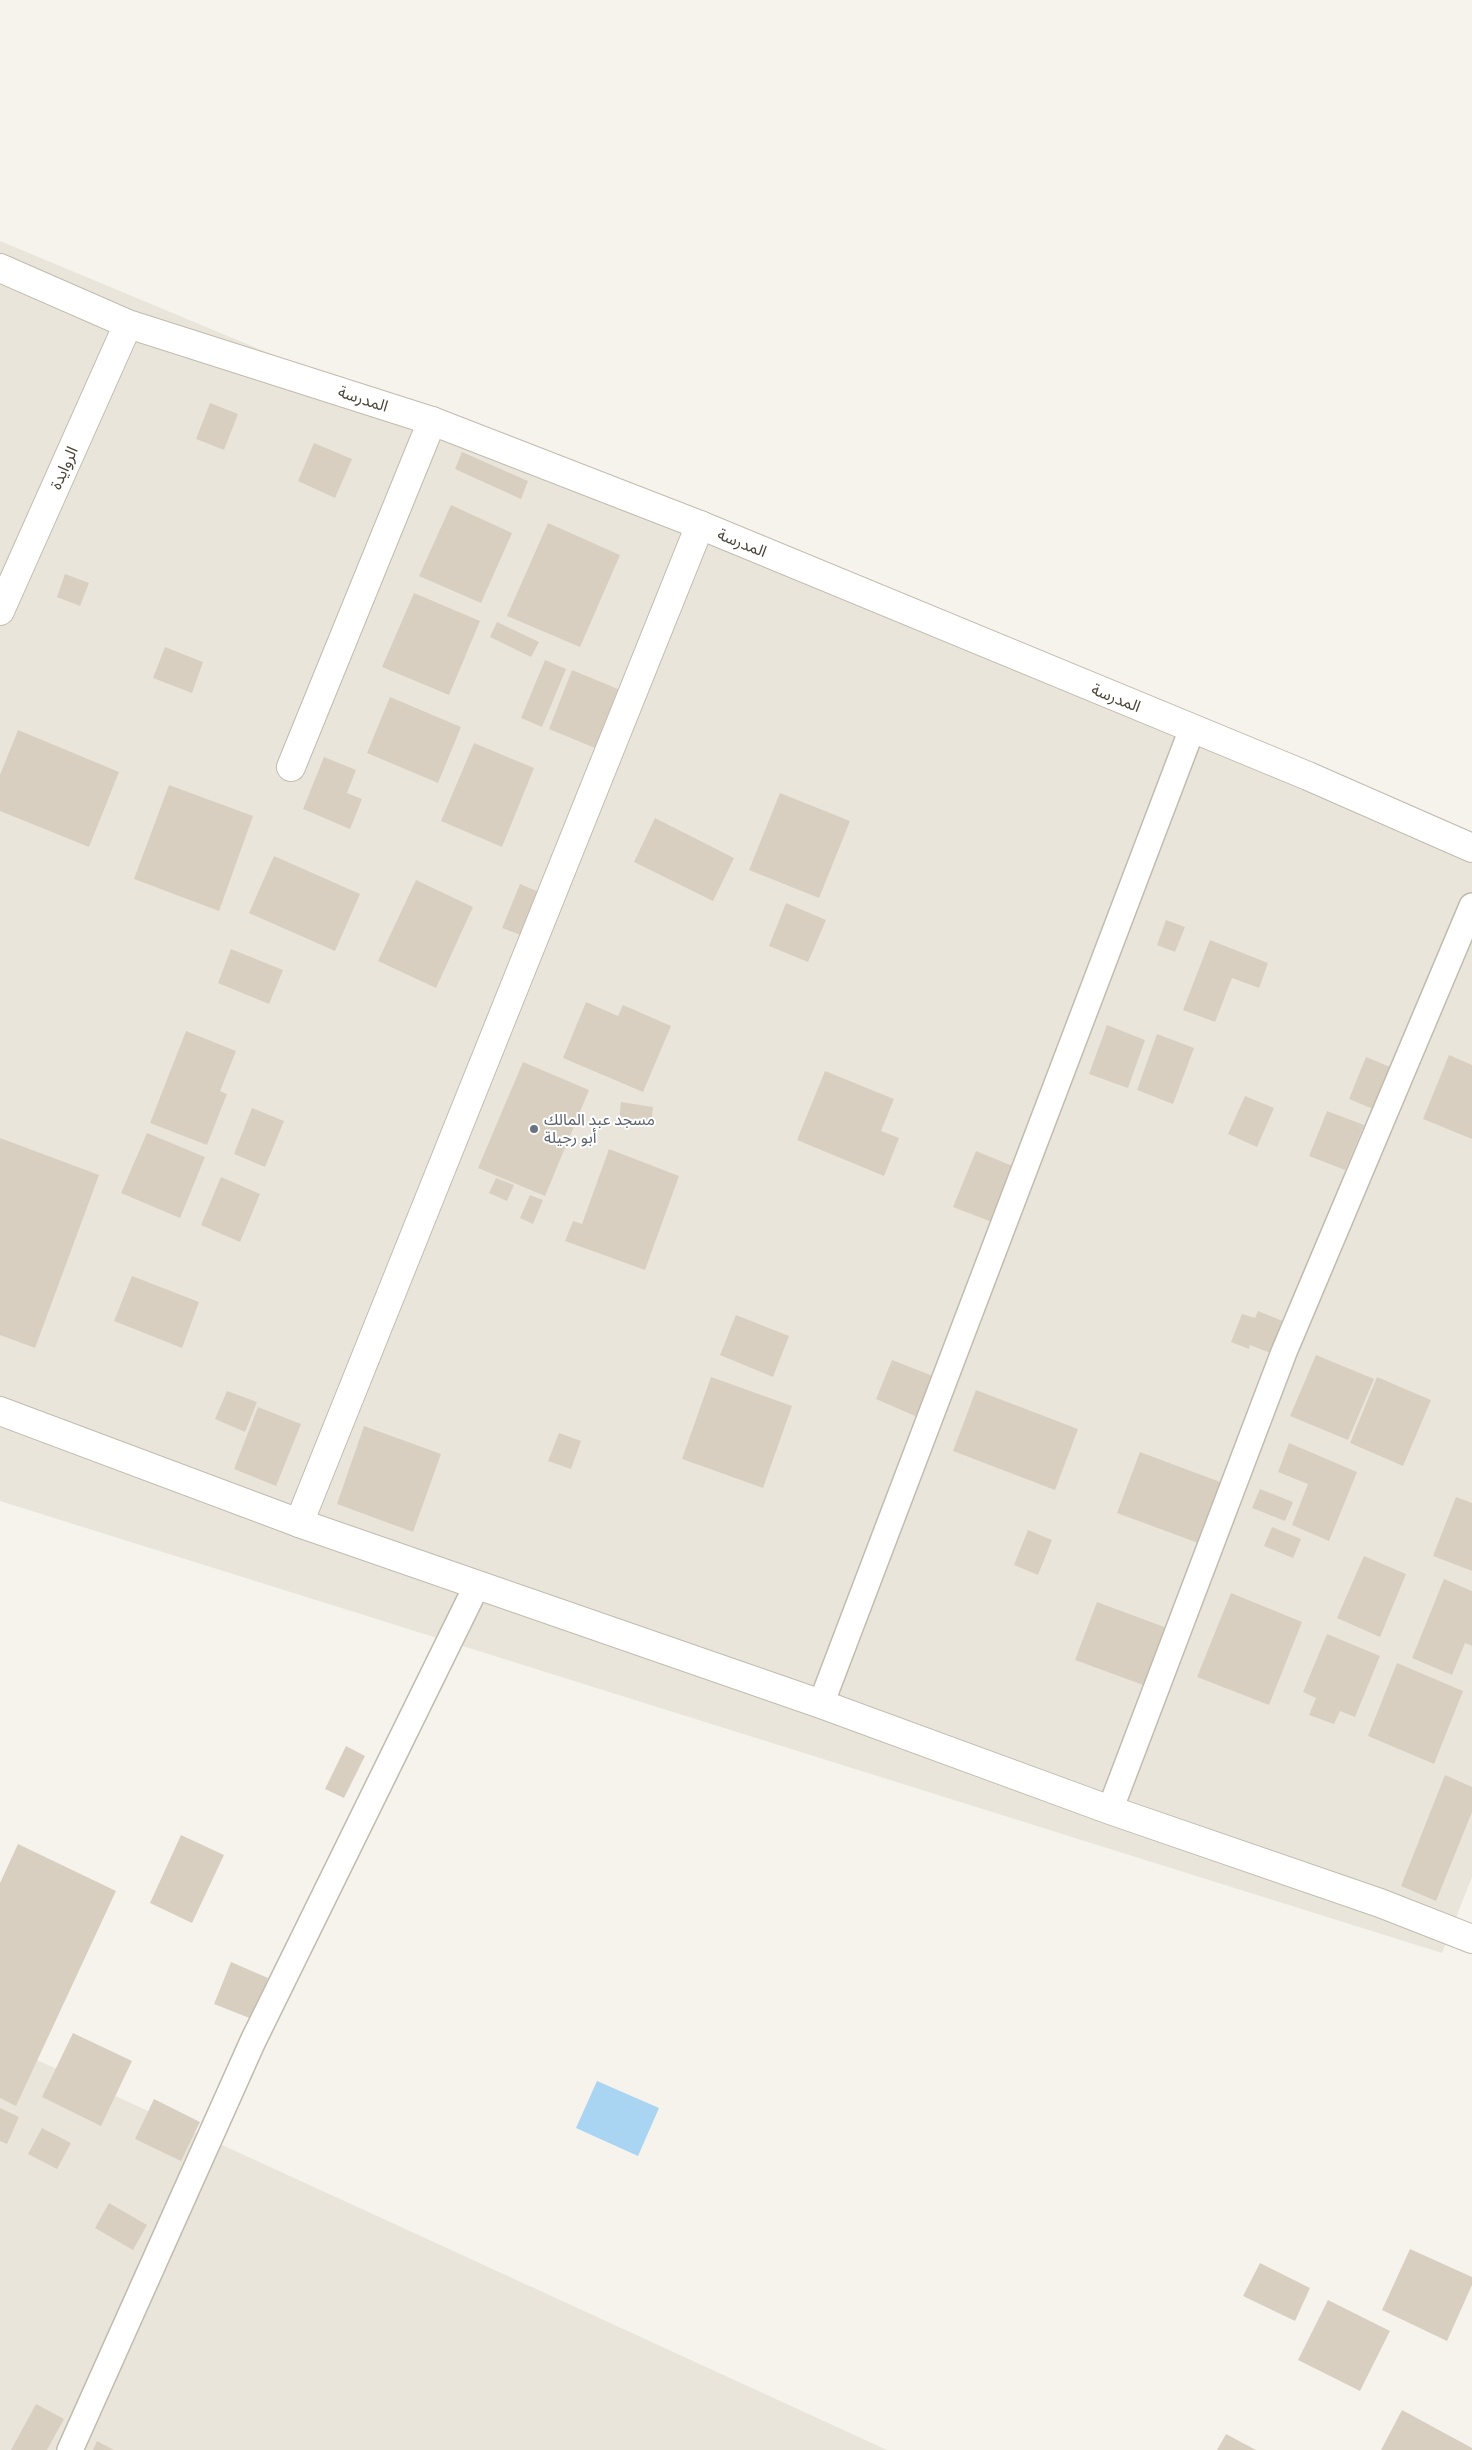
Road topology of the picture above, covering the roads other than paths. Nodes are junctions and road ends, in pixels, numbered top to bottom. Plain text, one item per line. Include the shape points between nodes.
1 (0, 268) edge
2 (128, 324) junction
3 (432, 421) junction
4 (700, 526) junction
5 (0, 611) edge
6 (1192, 729) junction
7 (290, 767) dead end
8 (1472, 848) edge
9 (1472, 906) edge
10 (0, 1411) edge
11 (299, 1523) junction
12 (477, 1585) junction
13 (821, 1704) junction
14 (1110, 1810) junction
15 (1472, 1939) edge
16 (70, 2450) edge

1 - 2 street, المدرسة
2 - 3 street, المدرسة
2 - 5 street, الروايدة
3 - 4 street, المدرسة
3 - 7 street
4 - 6 street, المدرسة
4 - 11 street
6 - 8 street, المدرسة
6 - 13 lane
9 - 14 lane via 1284,1352
10 - 11 street
11 - 12 street
12 - 13 street
12 - 16 lane via 253,2041
13 - 14 street
14 - 15 street via 1380,1903

